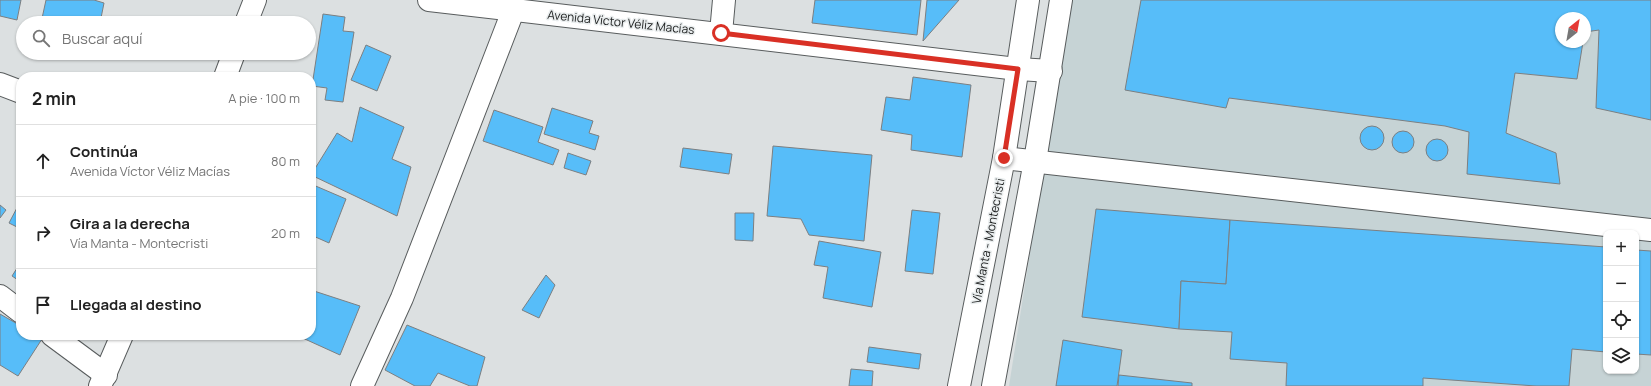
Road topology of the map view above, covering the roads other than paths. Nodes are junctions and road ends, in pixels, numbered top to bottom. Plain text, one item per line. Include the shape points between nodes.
1 (255, 0) edge
2 (724, 0) edge
3 (1028, 0) edge
4 (1061, 0) edge
5 (439, 1) edge
6 (513, 11) junction
7 (249, 16) edge
8 (721, 33) junction
9 (231, 60) edge
10 (1018, 69) junction
11 (1051, 71) junction
12 (227, 72) edge
13 (0, 84) edge
14 (16, 90) edge
15 (1004, 158) junction
16 (1035, 161) junction
17 (1651, 230) edge
18 (0, 296) edge
19 (16, 308) edge
20 (58, 340) edge
21 (120, 340) edge
22 (103, 380) edge
23 (362, 386) edge
24 (959, 386) edge
25 (993, 386) edge

1 - 7 street
2 - 8 street
3 - 10 street, Vía Manta - Montecristi
4 - 11 street
5 - 6 street, Avenida Víctor Véliz Macías
6 - 8 street, Avenida Víctor Véliz Macías
6 - 23 street via 402,298
8 - 10 street, Avenida Víctor Véliz Macías
9 - 12 street
10 - 11 street, Avenida Víctor Véliz Macías
10 - 15 street, Vía Manta - Montecristi
11 - 16 street
13 - 14 street
15 - 16 street
15 - 24 street, Vía Manta - Montecristi
16 - 17 street
16 - 25 street
18 - 19 street
20 - 22 street
21 - 22 street

